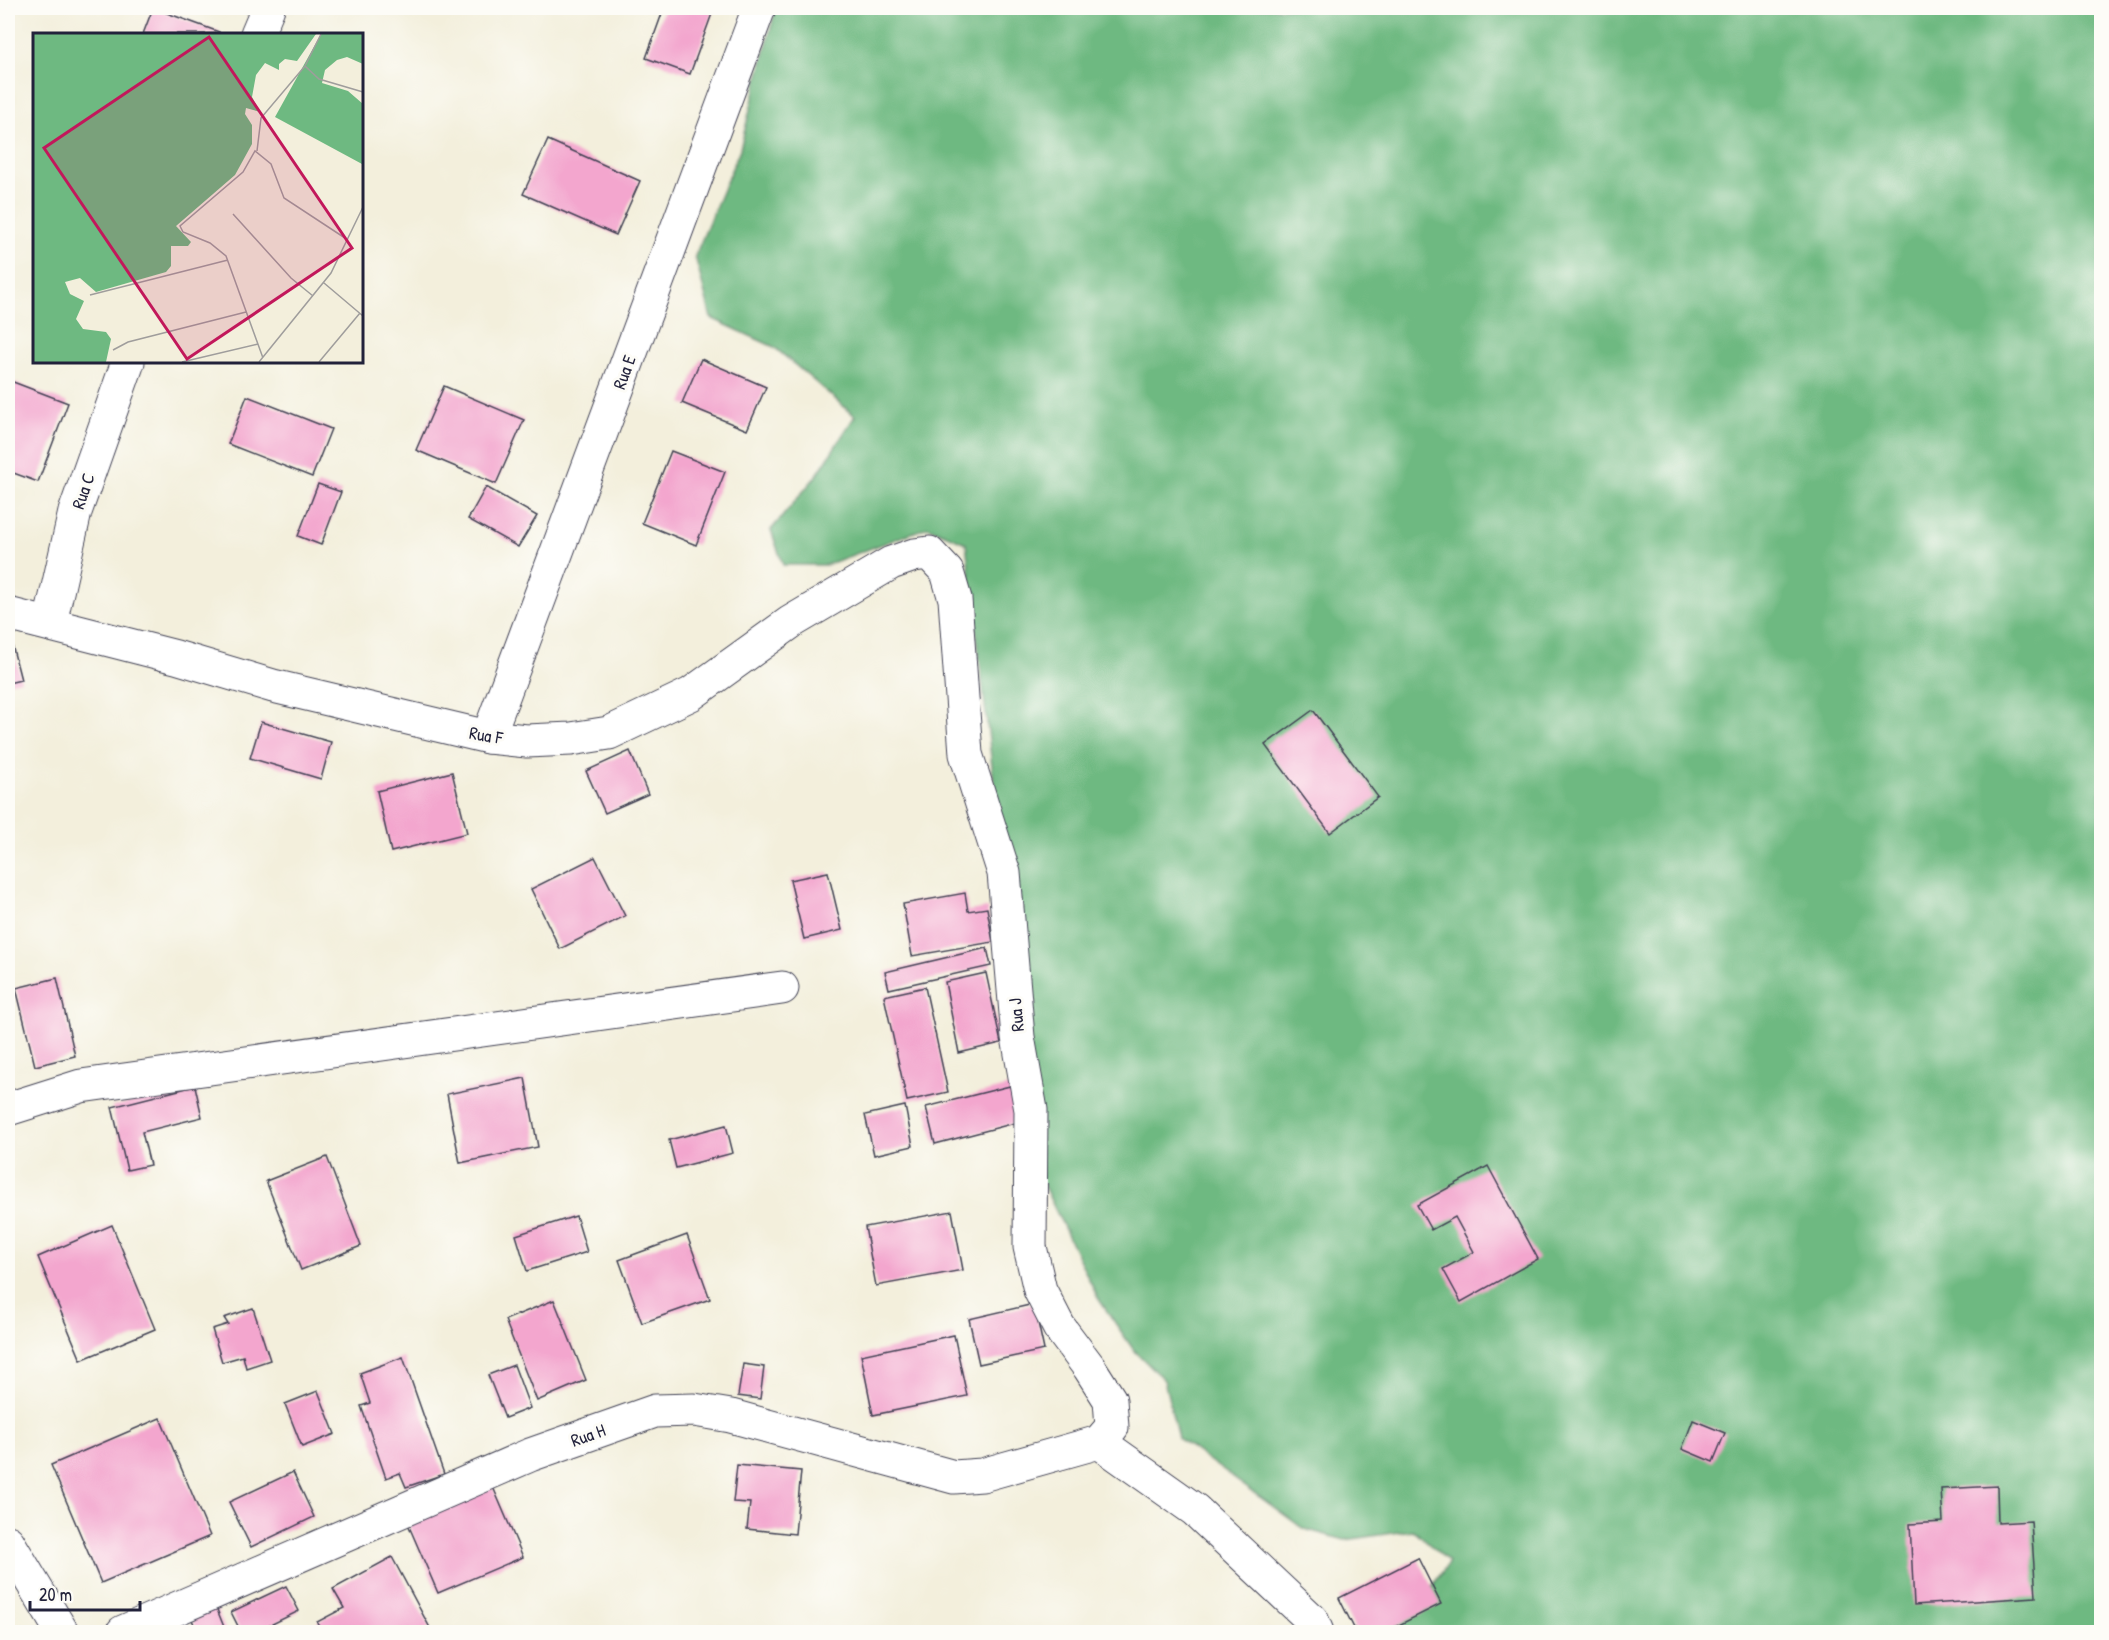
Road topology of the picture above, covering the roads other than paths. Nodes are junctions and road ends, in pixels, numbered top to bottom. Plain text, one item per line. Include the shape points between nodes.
1 (268, 8) edge
2 (759, 8) edge
3 (257, 33) edge
4 (128, 363) edge
5 (929, 553) joint
6 (8, 614) edge
7 (50, 623) junction
8 (488, 737) junction
9 (782, 988) dead end
10 (8, 1109) edge
11 (1088, 1446) junction
12 (8, 1542) edge
13 (62, 1632) edge
14 (123, 1632) edge
15 (1317, 1632) edge

1 - 3 street
2 - 8 street, Rua E
4 - 7 street, Rua C via 75,512
5 - 8 street, Rua F via 891,563 791,622 691,693 609,732 527,741
5 - 11 street, Rua J via 948,572 956,599 966,754 1004,873 1018,1037 1031,1110 1030,1247 1040,1290 1059,1327 1110,1400 1112,1427
6 - 7 street, Rua F
7 - 8 street, Rua F via 273,686
9 - 10 street via 81,1086
11 - 14 street, Rua H via 982,1475 954,1477 731,1416 694,1410 655,1411 530,1455
11 - 15 street via 1195,1510 1312,1620
12 - 13 street

